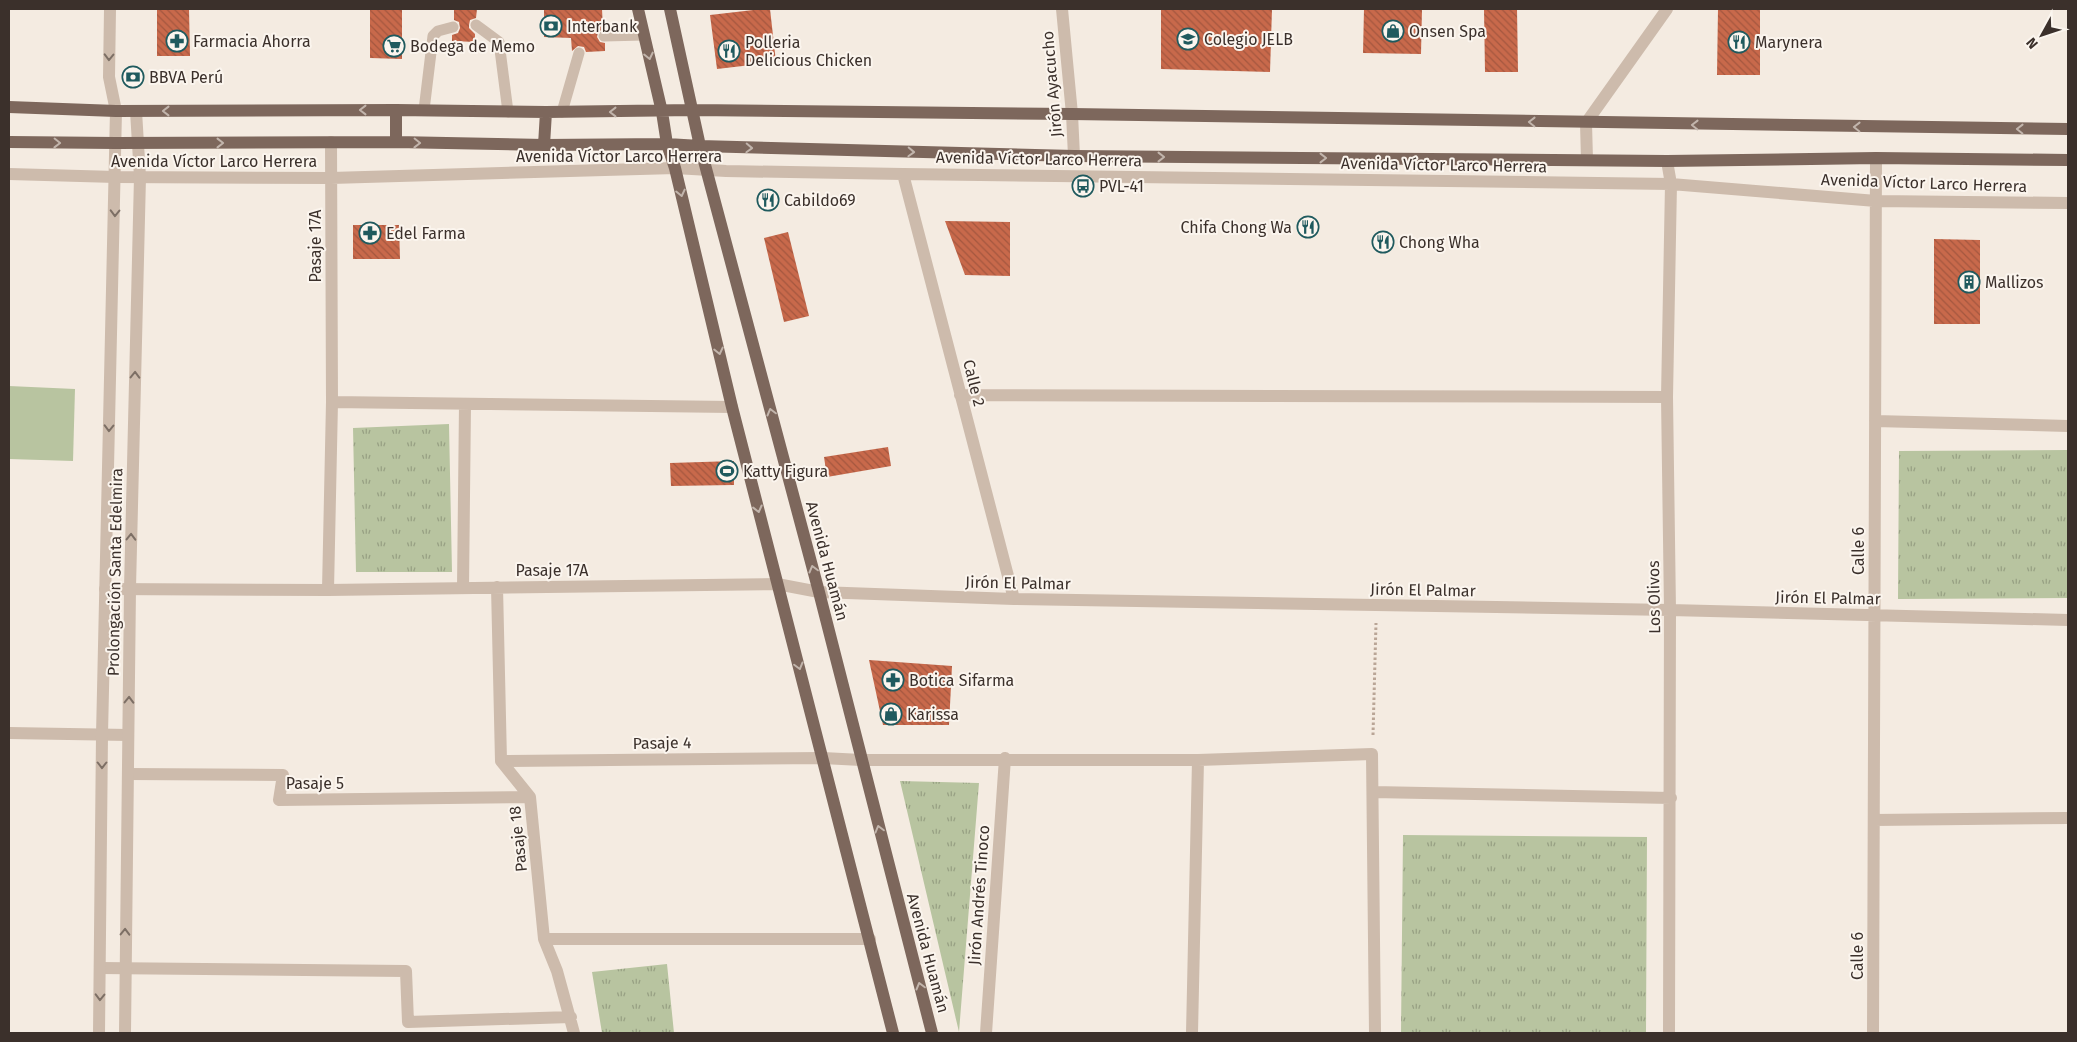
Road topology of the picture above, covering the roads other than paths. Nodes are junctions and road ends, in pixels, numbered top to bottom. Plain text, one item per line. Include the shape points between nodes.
1 (110, 9) edge
2 (638, 9) edge
3 (670, 9) edge
4 (1062, 9) edge
5 (1667, 9) edge
6 (476, 25) dead end
7 (453, 27) dead end
8 (644, 35) junction
9 (604, 36) dead end
10 (579, 53) dead end
11 (9, 107) edge
12 (396, 110) junction
13 (424, 110) junction
14 (693, 110) junction
15 (116, 111) junction
16 (136, 111) junction
17 (508, 112) junction
18 (546, 112) junction
19 (562, 112) junction
20 (662, 112) junction
21 (1072, 114) junction
22 (1586, 123) junction
23 (2068, 129) edge
24 (9, 142) edge
25 (331, 142) junction
26 (396, 142) junction
27 (116, 143) junction
28 (136, 143) junction
29 (667, 144) junction
30 (544, 145) junction
31 (700, 146) junction
32 (1074, 156) junction
33 (1876, 158) junction
34 (1587, 160) junction
35 (2068, 160) edge
36 (1667, 161) junction
37 (675, 168) junction
38 (707, 170) junction
39 (9, 174) edge
40 (903, 174) junction
41 (116, 177) junction
42 (140, 177) junction
43 (331, 178) junction
44 (1671, 184) junction
45 (1876, 201) junction
46 (2068, 202) edge
47 (960, 395) junction
48 (1667, 397) junction
49 (332, 402) junction
50 (465, 404) junction
51 (732, 407) junction
52 (1875, 421) junction
53 (2068, 426) edge
54 (777, 584) junction
55 (497, 587) junction
56 (130, 588) junction
57 (463, 588) junction
58 (105, 589) junction
59 (328, 590) junction
60 (819, 592) junction
61 (1014, 599) junction
62 (1670, 610) junction
63 (1874, 616) junction
64 (2068, 620) edge
65 (9, 733) edge
66 (102, 735) junction
67 (128, 735) junction
68 (823, 758) junction
69 (1005, 758) junction
70 (861, 760) junction
71 (1198, 760) junction
72 (501, 761) junction
73 (128, 774) junction
74 (1373, 792) junction
75 (530, 797) junction
76 (1671, 798) junction
77 (2068, 818) edge
78 (1874, 820) junction
79 (544, 939) junction
80 (870, 939) junction
81 (100, 968) junction
82 (125, 968) junction
83 (570, 1017) junction
84 (99, 1033) edge
85 (124, 1033) edge
86 (574, 1033) edge
87 (893, 1033) edge
88 (932, 1033) edge
89 (986, 1033) edge
90 (1192, 1033) edge
91 (1375, 1033) edge
92 (1669, 1033) edge
93 (1873, 1033) edge

1 -> 15 street, Prolongación Santa Edelmira via 109,77
2 - 8 main road
3 - 14 main road, Avenida Huamán
4 - 21 street, Jirón Ayacucho
5 - 22 street
6 - 17 lane via 499,42
7 - 13 lane via 438,31 433,36
8 - 9 lane
8 -> 20 main road
10 - 19 lane
11 - 15 main road
12 - 13 main road
12 -> 16 main road
12 - 26 main road
13 - 17 main road
14 - 20 main road
14 - 21 main road
14 - 31 main road, Avenida Huamán
15 - 16 main road
15 - 27 street, Prolongación Santa Edelmira
16 - 28 street, Prolongación Santa Edelmira
17 - 18 main road
18 - 19 main road
18 - 30 main road
20 -> 19 main road
20 - 29 main road
22 -> 21 main road
21 - 32 street, Jirón Ayacucho
23 -> 22 main road
22 - 34 street
24 -> 27 main road, Avenida Víctor Larco Herrera
25 - 26 main road, Avenida Víctor Larco Herrera
28 -> 25 main road, Avenida Víctor Larco Herrera
25 - 43 street, Pasaje 17A
26 -> 30 main road, Avenida Víctor Larco Herrera
27 - 28 main road, Avenida Víctor Larco Herrera
27 - 41 street, Prolongación Santa Edelmira
28 - 42 street, Prolongación Santa Edelmira
29 - 30 main road, Avenida Víctor Larco Herrera
29 - 31 main road, Avenida Víctor Larco Herrera
29 - 37 main road
31 -> 32 main road, Avenida Víctor Larco Herrera
31 - 38 main road, Avenida Huamán
32 -> 34 main road, Avenida Víctor Larco Herrera
33 - 35 main road, Avenida Víctor Larco Herrera
33 - 36 main road, Avenida Víctor Larco Herrera
33 - 45 street, Calle 6
34 - 36 main road, Avenida Víctor Larco Herrera
36 - 44 street, Los Olivos
37 - 38 street, Avenida Víctor Larco Herrera
37 - 43 street, Avenida Víctor Larco Herrera
37 -> 51 main road
38 - 40 street, Avenida Víctor Larco Herrera
60 -> 38 main road, Avenida Huamán
39 - 41 street, Avenida Víctor Larco Herrera
40 - 44 street, Avenida Víctor Larco Herrera
40 - 47 street, Calle 2
41 - 42 street, Avenida Víctor Larco Herrera
41 -> 58 street, Prolongación Santa Edelmira
42 - 43 street, Avenida Víctor Larco Herrera
56 -> 42 street, Prolongación Santa Edelmira
43 - 49 street, Pasaje 17A
44 - 45 street, Avenida Víctor Larco Herrera
44 - 48 street, Los Olivos
45 - 46 street, Avenida Víctor Larco Herrera
45 - 52 street, Calle 6
47 - 48 street
47 - 61 street, Calle 2
48 - 62 street, Los Olivos
49 - 50 street
49 - 59 street, Pasaje 17A
50 - 51 street
50 - 57 street
51 -> 54 main road
52 - 53 street
52 - 63 street, Calle 6
54 - 55 street, Pasaje 17A
54 - 60 street, Jirón El Palmar
54 -> 68 main road
55 - 57 street, Pasaje 17A
55 - 72 street
56 - 58 street, Pasaje 17A
56 - 59 street, Pasaje 17A
67 -> 56 street, Prolongación Santa Edelmira
57 - 59 street, Pasaje 17A
58 - 66 street, Prolongación Santa Edelmira
60 - 61 street, Jirón El Palmar
60 - 70 main road, Avenida Huamán
61 - 62 street, Jirón El Palmar
62 - 63 street, Jirón El Palmar
62 - 76 street, Los Olivos
63 - 64 street, Jirón El Palmar
63 - 78 street, Calle 6
65 - 66 street
66 - 67 street
66 -> 81 street, Prolongación Santa Edelmira
67 - 73 street, Prolongación Santa Edelmira
68 - 70 street, Pasaje 4
68 - 72 street, Pasaje 4
68 - 80 main road
69 - 70 street, Pasaje 4
69 - 71 street, Pasaje 4
69 - 89 street, Jirón Andrés Tinoco
88 -> 70 main road, Avenida Huamán
71 - 74 street, Pasaje 4 via 1372,754
71 - 90 street
72 - 75 street, Pasaje 18
73 - 75 street, Pasaje 5 via 283,775 279,800
82 -> 73 street, Prolongación Santa Edelmira
74 - 76 street
74 - 91 street
75 - 79 street, Pasaje 18
76 - 92 street, Los Olivos
77 - 78 street
78 - 93 street, Calle 6
79 - 80 street
79 - 83 street, Pasaje 18
80 - 87 main road
81 - 82 street
81 -> 84 street, Prolongación Santa Edelmira
82 - 83 street via 406,971 408,1022
82 - 85 street, Prolongación Santa Edelmira
83 - 86 street, Pasaje 18

